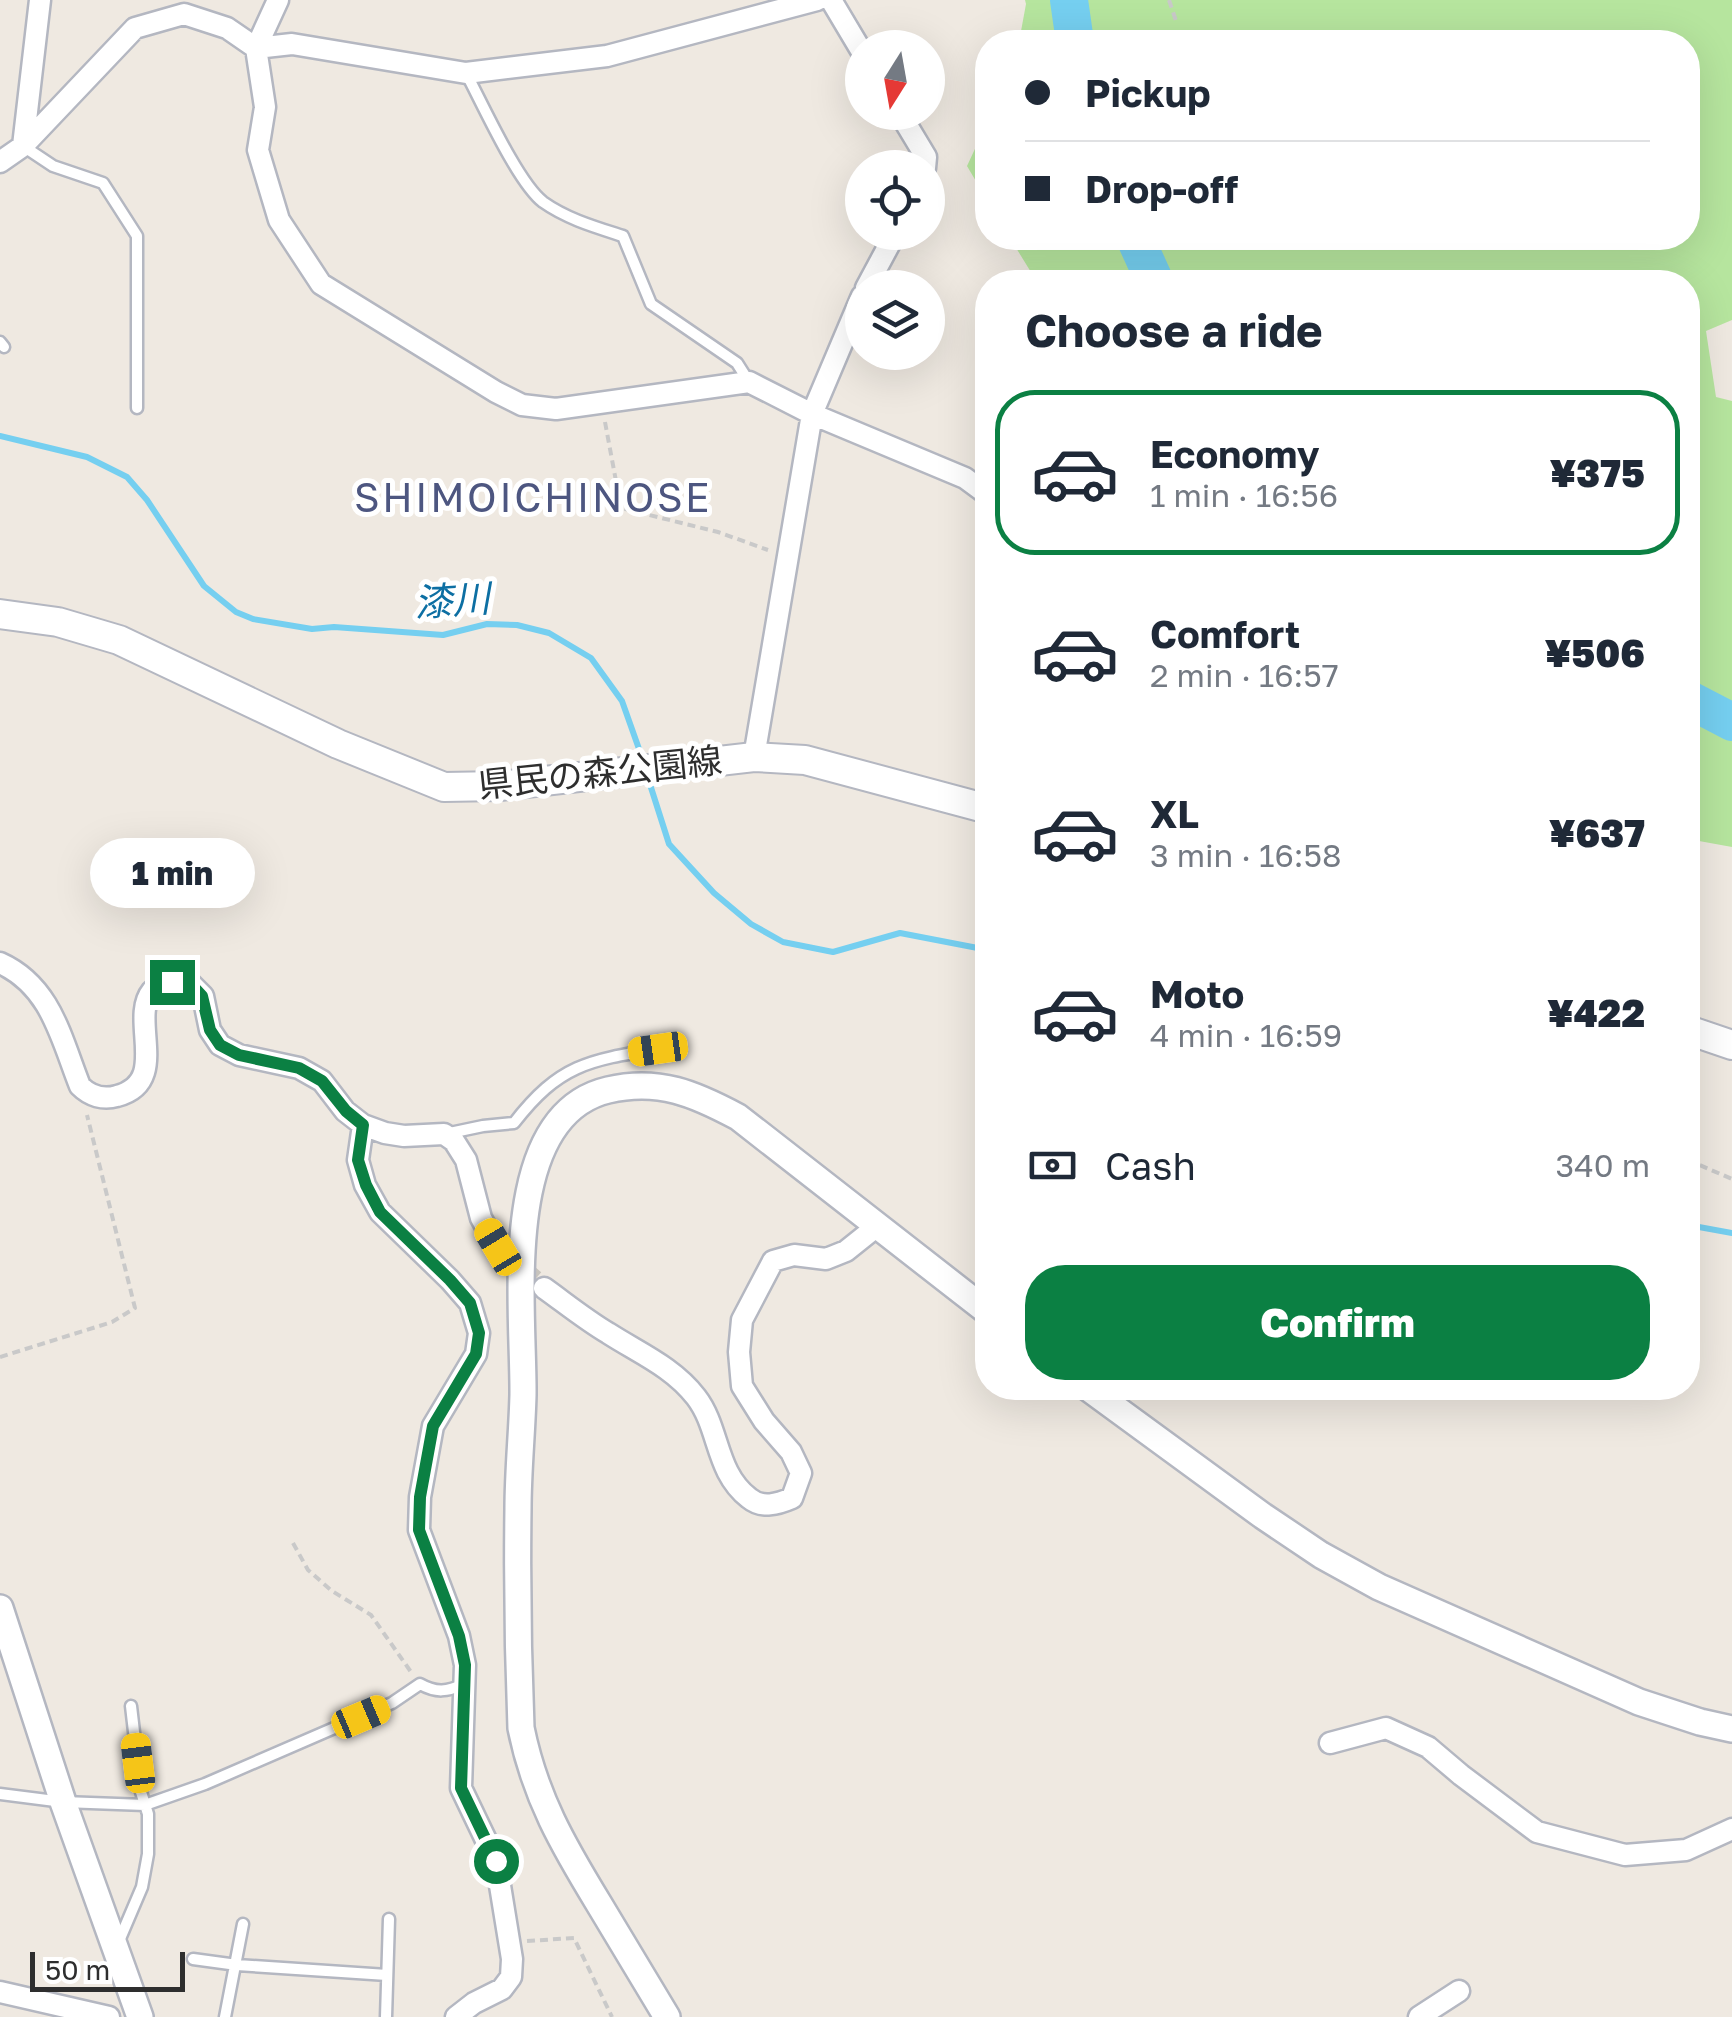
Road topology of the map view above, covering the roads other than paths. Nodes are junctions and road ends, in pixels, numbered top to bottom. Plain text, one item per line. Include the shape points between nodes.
1 (40, 0) edge
2 (278, 0) edge
3 (817, 0) edge
4 (831, 0) edge
5 (849, 30) edge
6 (256, 48) junction
7 (466, 72) junction
8 (23, 146) junction
9 (0, 162) edge
10 (845, 336) edge
11 (749, 382) junction
12 (137, 408) dead end
13 (812, 414) junction
14 (975, 485) edge
15 (0, 614) edge
16 (754, 757) junction
17 (975, 806) edge
18 (0, 963) edge
19 (1700, 1034) edge
20 (1732, 1045) edge
21 (658, 1049) dead end
22 (363, 1125) junction
23 (444, 1134) junction
24 (876, 1227) junction
25 (498, 1247) tunnel mouth
26 (544, 1288) tunnel mouth
27 (975, 1302) edge
28 (1104, 1400) edge
29 (0, 1608) edge
30 (464, 1684) junction
31 (131, 1706) dead end
32 (1732, 1729) edge
33 (1330, 1742) dead end
34 (0, 1794) edge
35 (63, 1802) junction
36 (146, 1805) junction
37 (1732, 1828) edge
38 (389, 1919) dead end
39 (243, 1924) dead end
40 (114, 1951) junction
41 (192, 1959) dead end
42 (237, 1966) junction
43 (387, 1975) junction
44 (1459, 1990) dead end
45 (0, 1992) edge
46 (109, 2017) edge
47 (140, 2017) edge
48 (225, 2017) edge
49 (386, 2017) edge
50 (456, 2017) edge
51 (667, 2017) edge
52 (1419, 2017) edge

1 - 8 street
2 - 6 street
3 - 7 street via 607,56
4 - 5 street
6 - 7 street via 292,44
6 - 8 street via 227,28 184,14 135,28
6 - 11 street via 265,106 258,150 279,220 322,284 522,405 556,409
7 - 11 lane via 540,199 570,218 623,236 650,304 737,363
8 - 9 street
8 - 12 lane via 53,166 103,183 137,236
10 - 13 street
11 - 13 street
13 - 14 street
13 - 16 street
15 - 16 main road, 県民の森公園線 via 118,640 444,787
16 - 17 main road, 県民の森公園線 via 805,760
18 - 22 street via 45,1000 88,1094 115,1096 140,1079 148,996 155,987 189,982 202,996 220,1045 299,1068 322,1081
19 - 20 main road
21 - 23 lane via 584,1064 535,1096 514,1123
22 - 23 street via 384,1134
22 - 30 street via 358,1160 380,1212 470,1303 479,1333 476,1354 433,1426 420,1497 419,1530 459,1636
23 - 25 street via 466,1160 480,1218
24 - 26 street via 826,1260 794,1255 772,1261 742,1320 742,1386 801,1472 792,1498 773,1506 752,1502 730,1480 697,1398 658,1361
24 - 27 street
24 - 51 street via 738,1117 674,1088 620,1087 573,1106 542,1147 531,1180 522,1256 521,1728 547,1815
28 - 32 street via 1263,1516 1379,1587 1639,1702
29 - 35 street
30 - 36 lane via 448,1692 420,1684 392,1704
30 - 50 street via 461,1788 496,1861 512,1959 502,1989
31 - 36 lane
33 - 37 street via 1386,1728 1428,1747 1537,1832 1625,1855 1686,1850
34 - 35 lane
35 - 36 lane
35 - 40 street
36 - 40 lane via 142,1887
38 - 43 lane
39 - 42 lane
40 - 47 street
41 - 42 lane
42 - 43 lane
42 - 48 lane
43 - 49 lane
44 - 52 street
45 - 46 street

